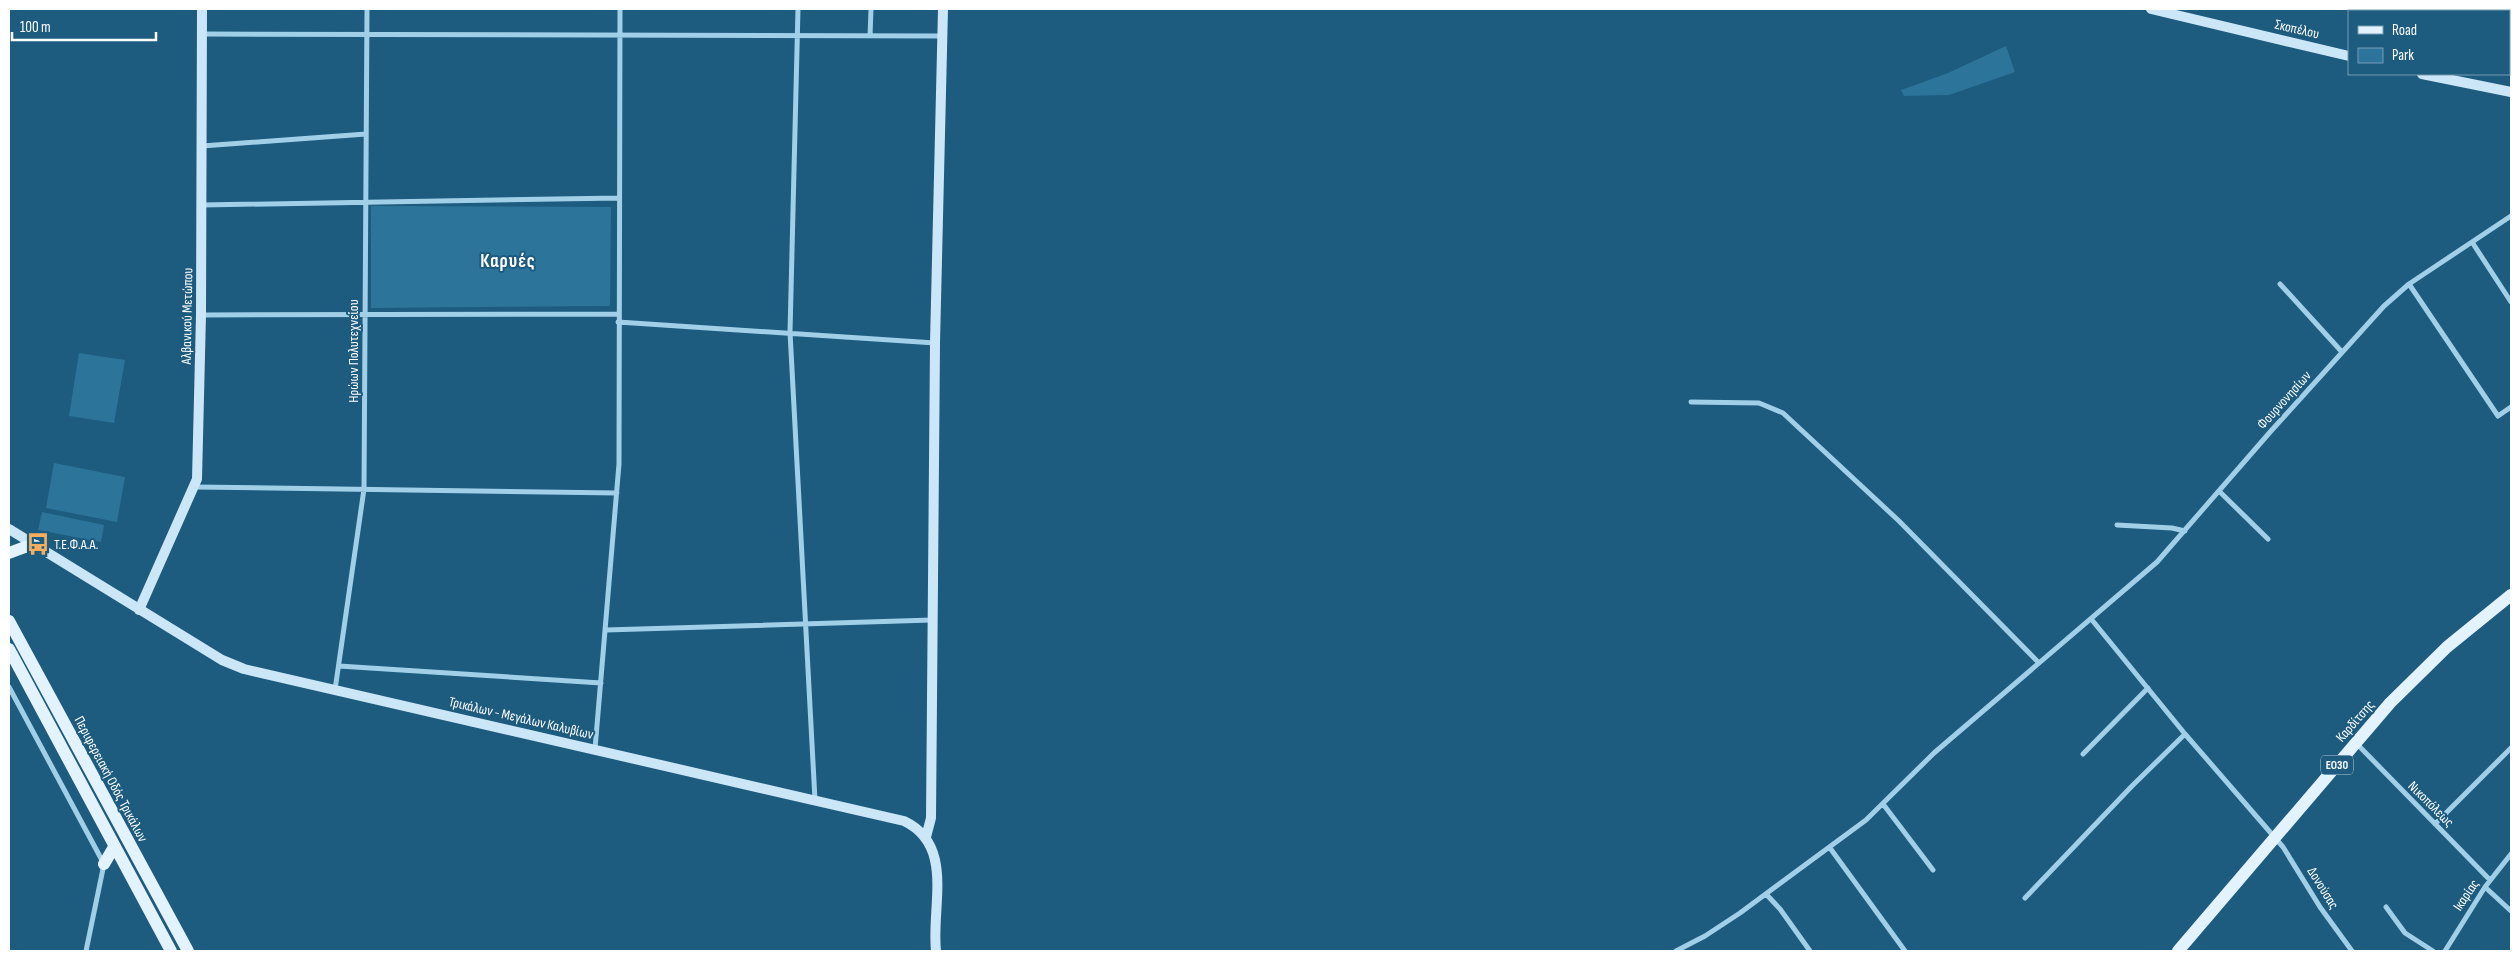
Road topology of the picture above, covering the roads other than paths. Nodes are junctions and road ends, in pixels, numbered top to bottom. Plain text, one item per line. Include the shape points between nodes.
1 (202, 9) edge
2 (367, 9) edge
3 (620, 9) edge
4 (798, 9) edge
5 (871, 9) edge
6 (943, 9) edge
7 (2151, 9) edge
8 (202, 34) junction
9 (367, 34) junction
10 (619, 34) junction
11 (798, 36) junction
12 (870, 36) junction
13 (942, 36) junction
14 (2348, 56) edge
15 (2427, 75) edge
16 (2511, 92) edge
17 (366, 134) junction
18 (202, 146) junction
19 (619, 198) junction
20 (365, 202) junction
21 (202, 204) junction
22 (2511, 216) edge
23 (2472, 242) junction
24 (2280, 284) dead end
25 (2409, 284) junction
26 (2511, 302) edge
27 (618, 314) junction
28 (201, 315) junction
29 (364, 315) junction
30 (618, 322) junction
31 (790, 332) junction
32 (935, 343) junction
33 (2342, 352) junction
34 (1691, 402) dead end
35 (2511, 407) edge
36 (195, 487) junction
37 (364, 489) junction
38 (2219, 491) junction
39 (617, 493) junction
40 (9, 521) edge
41 (2117, 524) dead end
42 (9, 529) edge
43 (2185, 531) junction
44 (22, 536) junction
45 (2268, 539) dead end
46 (36, 546) junction
47 (9, 553) edge
48 (2509, 600) edge
49 (139, 610) junction
50 (932, 620) junction
51 (2092, 620) junction
52 (9, 621) edge
53 (807, 624) junction
54 (606, 630) junction
55 (9, 649) edge
56 (2039, 663) junction
57 (339, 666) junction
58 (602, 683) junction
59 (9, 687) edge
60 (2148, 688) junction
61 (335, 690) junction
62 (2185, 734) junction
63 (2356, 744) junction
64 (2511, 748) edge
65 (595, 749) junction
66 (2083, 754) dead end
67 (815, 800) junction
68 (1883, 804) junction
69 (2435, 824) junction
70 (926, 837) junction
71 (2274, 838) junction
72 (114, 847) junction
73 (1830, 848) junction
74 (2511, 854) edge
75 (104, 864) junction
76 (1933, 870) dead end
77 (2490, 880) junction
78 (2485, 887) junction
79 (1766, 894) junction
80 (2025, 898) dead end
81 (2386, 907) dead end
82 (2511, 911) edge
83 (86, 951) edge
84 (170, 951) edge
85 (188, 951) edge
86 (936, 951) edge
87 (1676, 951) edge
88 (1810, 951) edge
89 (1905, 951) edge
90 (2178, 951) edge
91 (2352, 951) edge
92 (2433, 951) edge
93 (2445, 951) edge

1 - 8 street, Αλβανικού Μετώπου
2 - 9 street, Ηρώων Πολυτεχνείου
3 - 10 street
4 - 11 street
5 - 12 street
6 - 13 street
7 - 14 street, Σκοπέλου
8 - 9 street
8 - 18 street, Αλβανικού Μετώπου
9 - 10 street
9 - 17 street, Ηρώων Πολυτεχνείου
10 - 11 street
10 - 19 street
11 - 12 street
11 - 31 street
12 - 13 street
13 - 32 street
15 - 16 street
17 - 18 street
17 - 20 street, Ηρώων Πολυτεχνείου
18 - 21 street, Αλβανικού Μετώπου
19 - 20 street
19 - 27 street
20 - 21 street
20 - 29 street, Ηρώων Πολυτεχνείου
21 - 28 street, Αλβανικού Μετώπου
22 - 23 street, Φουρνονησίων
23 - 25 street, Φουρνονησίων
23 - 26 street
24 - 33 street
25 - 33 street, Φουρνονησίων
25 - 35 street via 2498,416
27 - 29 street
27 - 30 street
28 - 29 street
28 - 36 street, Αλβανικού Μετώπου
29 - 37 street, Ηρώων Πολυτεχνείου
30 - 31 street
30 - 39 street
31 - 32 street
31 - 53 street
32 - 50 street
33 - 38 street, Φουρνονησίων
34 - 56 street via 1759,403 1783,413 1899,521
36 - 37 street
36 - 49 street, Αλβανικού Μετώπου
37 - 39 street
37 - 57 street, Ηρώων Πολυτεχνείου
38 - 43 street, Φουρνονησίων
38 - 45 street
39 - 54 street
40 - 44 street, Τρικάλων - Μεγάλων Καλυβίων
41 - 43 street
42 - 44 street, Τρικάλων - Μεγάλων Καλυβίων
43 - 51 street, Φουρνονησίων via 2138,581
44 - 46 street, Τρικάλων - Μεγάλων Καλυβίων
46 - 47 main road
46 - 49 street, Τρικάλων - Μεγάλων Καλυβίων
48 - 63 main road, Καρδίτσης / ΕΟ30 via 2474,623 2422,671
49 - 61 street, Τρικάλων - Μεγάλων Καλυβίων via 236,666
50 - 53 street
50 - 70 street via 931,818
51 - 56 street, Φουρνονησίων
51 - 60 street, Δονούσας
52 - 85 main road, Περιφερειακή Οδός Τρικάλων
53 - 54 street
53 - 67 street
54 - 58 street
55 - 72 main road, Περιφερειακή Οδός Τρικάλων
56 - 68 street, Φουρνονησίων via 1934,753
57 - 58 street
57 - 61 street, Ηρώων Πολυτεχνείου
58 - 65 street
59 - 75 street
60 - 62 street, Δονούσας
60 - 66 street
61 - 65 street, Τρικάλων - Μεγάλων Καλυβίων
62 - 71 street, Δονούσας
62 - 80 street
63 - 69 street, Νικοπόλεως
63 - 71 main road, Καρδίτσης / ΕΟ30
64 - 69 street
65 - 67 street, Τρικάλων - Μεγάλων Καλυβίων
67 - 70 street, Τρικάλων - Μεγάλων Καλυβίων via 904,821 921,830
68 - 73 street, Φουρνονησίων
68 - 76 street
69 - 77 street, Νικοπόλεως
70 - 86 street via 932,848 937,876
71 - 90 main road, Καρδίτσης / ΕΟ30
71 - 91 street, Δονούσας
72 - 75 main road
72 - 84 main road, Περιφερειακή Οδός Τρικάλων
73 - 79 street, Φουρνονησίων
73 - 89 street
74 - 77 street, Ικαρίας
75 - 83 street
77 - 78 street, Ικαρίας
78 - 82 street
78 - 93 street, Ικαρίας
79 - 87 street, Φουρνονησίων via 1705,936
79 - 88 street via 1780,908
81 - 92 street via 2405,933

